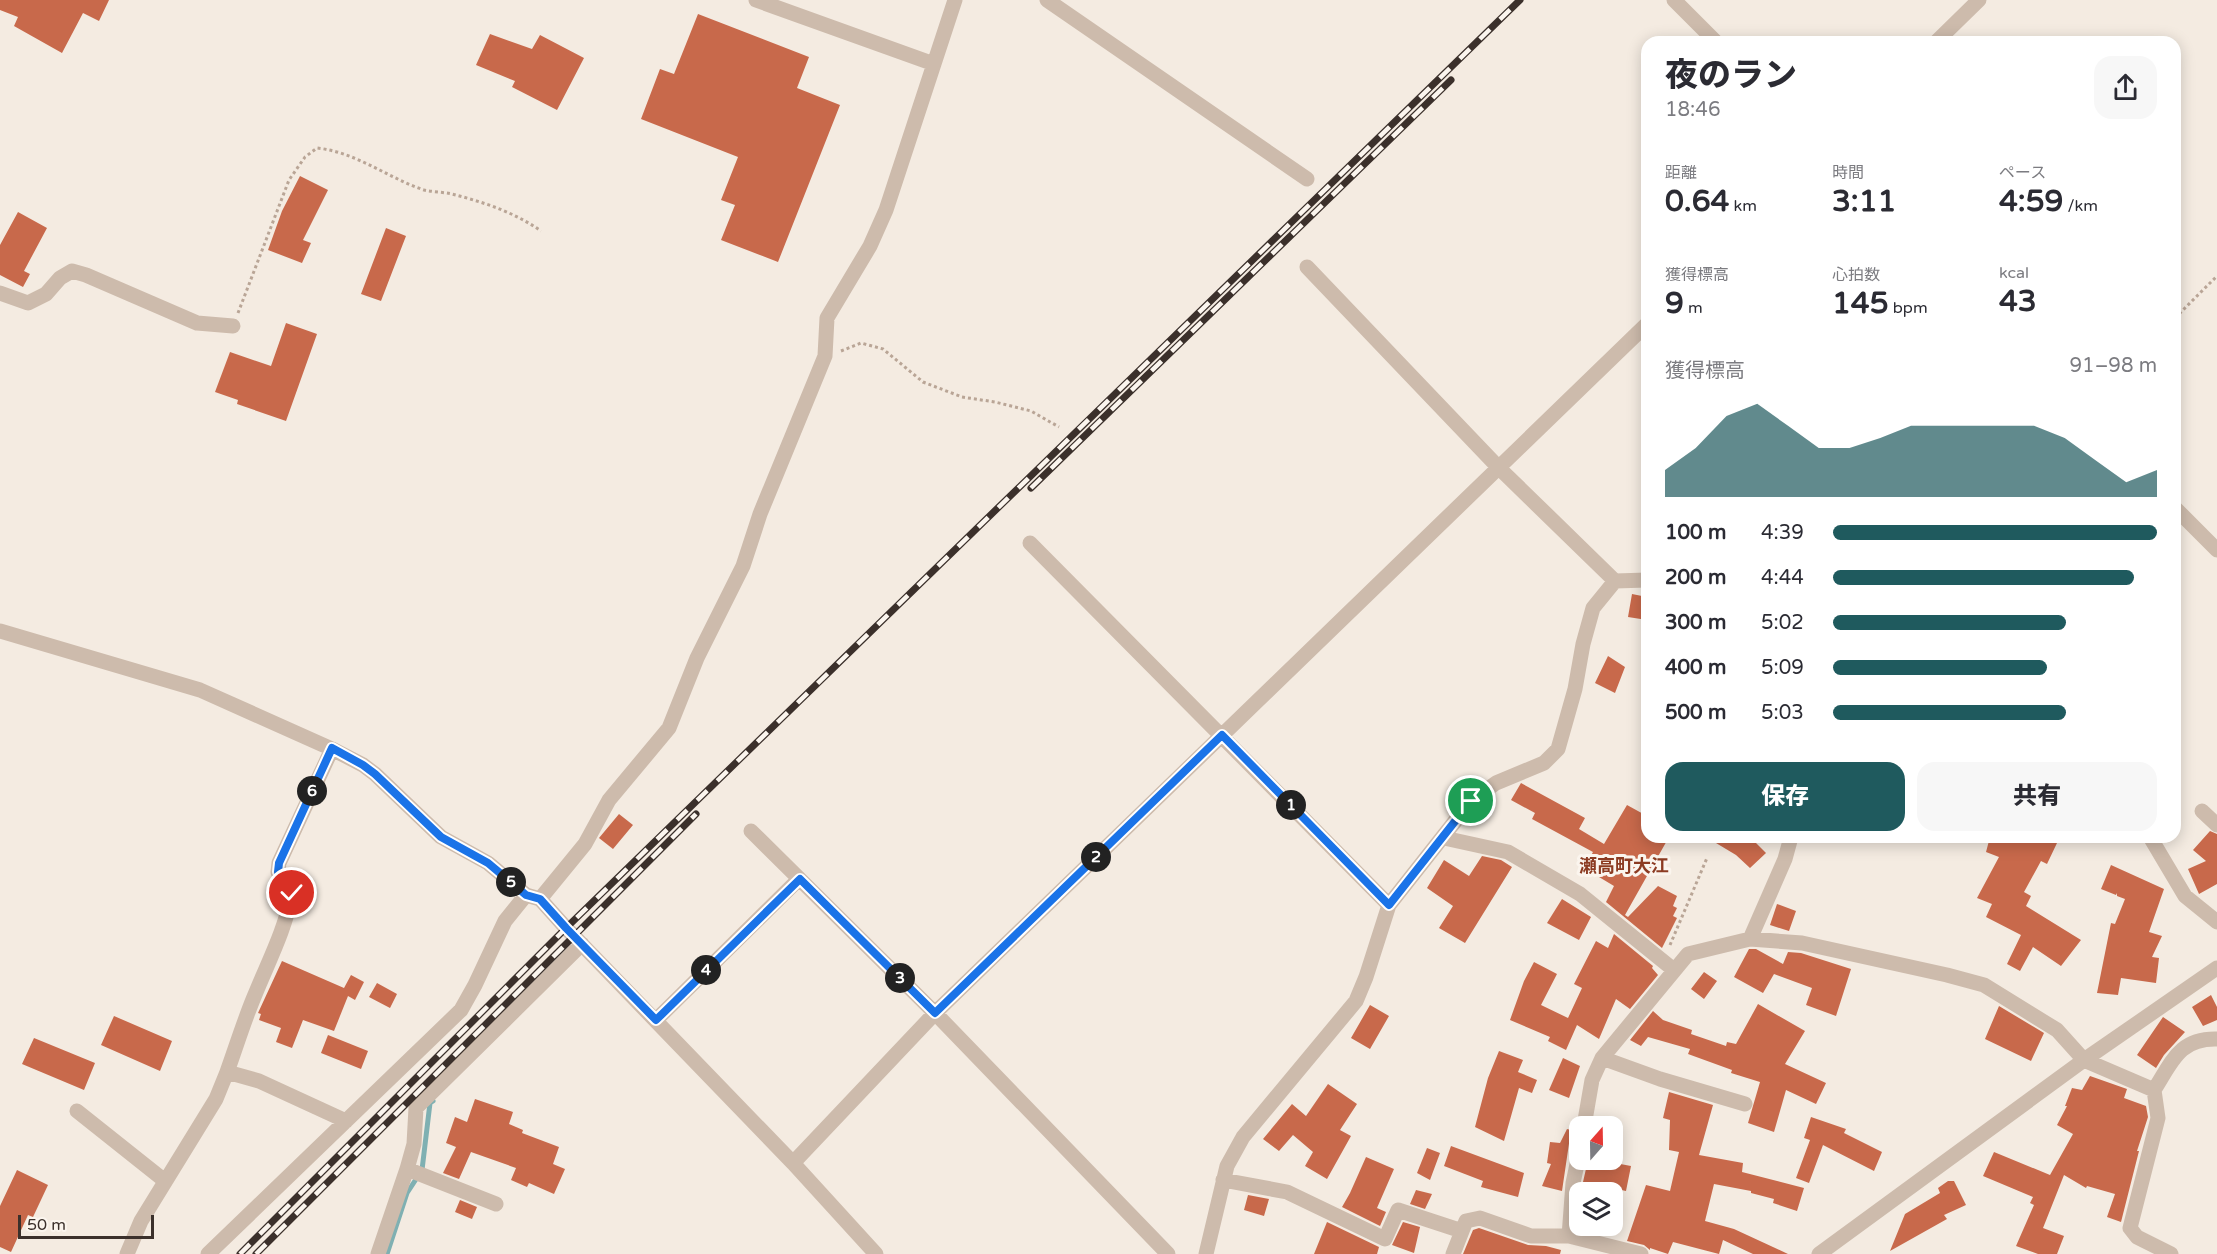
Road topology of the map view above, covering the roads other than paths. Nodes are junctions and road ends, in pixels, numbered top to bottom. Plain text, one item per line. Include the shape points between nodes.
1 (756, 0) edge
2 (955, 0) edge
3 (1047, 0) edge
4 (1674, 0) edge
5 (1979, 0) edge
6 (1710, 36) edge
7 (1942, 36) edge
8 (934, 64) junction
9 (1307, 179) dead end
10 (1306, 267) dead end
11 (0, 293) edge
12 (233, 326) road end
13 (1641, 330) edge
14 (1499, 468) junction
15 (2181, 513) edge
16 (1030, 543) dead end
17 (2217, 550) edge
18 (1615, 580) junction
19 (1641, 580) edge
20 (0, 631) edge
21 (1222, 735) junction
22 (332, 748) junction
23 (2202, 811) dead end
24 (2217, 825) edge
25 (751, 831) dead end
26 (1444, 838) junction
27 (1789, 843) edge
28 (2154, 843) edge
29 (800, 879) junction
30 (533, 897) junction
31 (1389, 905) junction
32 (2214, 914) edge
33 (1750, 939) junction
34 (582, 944) junction
35 (1669, 966) junction
36 (2217, 968) edge
37 (935, 1013) junction
38 (656, 1020) junction
39 (2217, 1039) edge
40 (1602, 1058) junction
41 (2084, 1060) junction
42 (227, 1072) junction
43 (2154, 1090) junction
44 (1745, 1104) dead end
45 (77, 1111) dead end
46 (1586, 1116) edge
47 (346, 1121) junction
48 (793, 1163) junction
49 (407, 1169) junction
50 (1223, 1180) junction
51 (165, 1181) junction
52 (496, 1204) dead end
53 (1462, 1231) junction
54 (1569, 1236) joint
55 (127, 1254) edge
56 (208, 1254) edge
57 (378, 1254) edge
58 (876, 1254) edge
59 (1168, 1254) edge
60 (1206, 1254) edge
61 (1453, 1254) edge
62 (1641, 1254) edge
63 (1819, 1254) edge
64 (2171, 1254) edge

1 - 8 street
2 - 8 street
3 - 9 street
4 - 6 street
5 - 7 street
8 - 30 street via 886,210 870,246 827,318 825,356 760,514 743,566 697,658 669,728 609,800 585,844
10 - 14 street
11 - 12 street via 28,303 46,294 72,271 197,323
13 - 14 street
14 - 18 street
14 - 21 street
15 - 17 street
16 - 21 street
18 - 19 street
18 - 26 street via 1593,608 1558,749 1544,763 1496,783 1471,801
20 - 22 street via 200,690
21 - 31 street
21 - 37 street
22 - 30 street via 375,774 441,837 488,863
22 - 42 street via 279,863 278,872 292,893 288,916
23 - 24 street
25 - 29 street
26 - 31 street
26 - 35 street via 1509,852 1580,894
27 - 33 street
28 - 32 street via 2185,896
29 - 37 street
29 - 38 street
30 - 34 street
30 - 47 street via 505,921 461,1011
31 - 50 street via 1356,1001 1243,1137
33 - 35 street via 1688,954
33 - 41 street via 1802,944 1984,985 2057,1030
34 - 38 street
34 - 49 street via 416,1108 414,1144
35 - 40 street
36 - 41 street
37 - 48 street
37 - 59 street
38 - 48 street
39 - 43 street via 2194,1042 2181,1049
40 - 44 street
40 - 46 street via 1592,1080
41 - 43 street
41 - 63 street
42 - 47 street via 259,1081
42 - 51 street via 216,1099
43 - 64 street via 2158,1118 2130,1228 2137,1238
45 - 51 street
47 - 56 street
48 - 58 street
49 - 52 street
49 - 57 street
50 - 53 street via 1287,1192 1385,1239 1398,1210
50 - 60 street
51 - 55 street
53 - 54 street via 1466,1221 1480,1218 1531,1236
53 - 61 street
54 - 62 street

